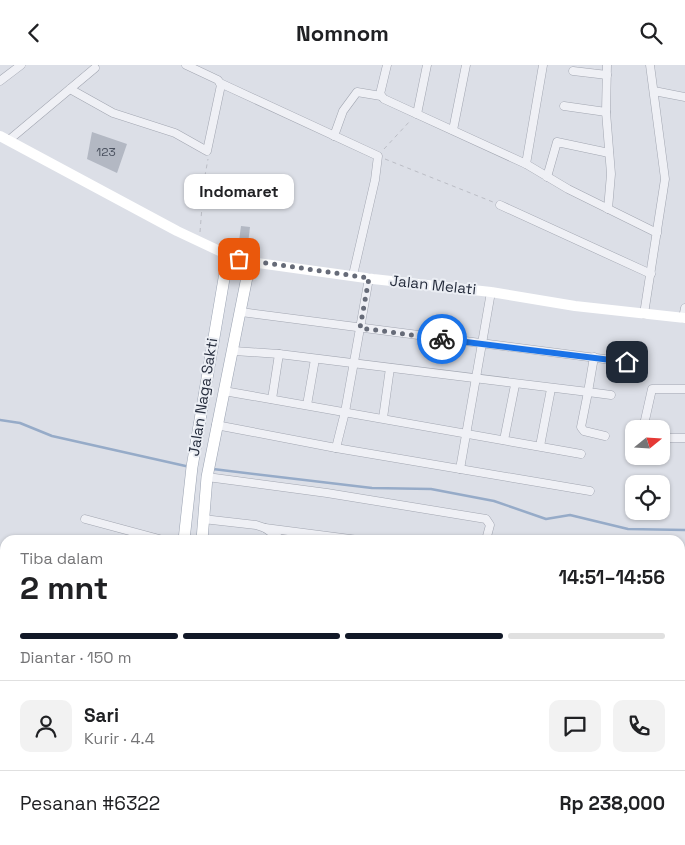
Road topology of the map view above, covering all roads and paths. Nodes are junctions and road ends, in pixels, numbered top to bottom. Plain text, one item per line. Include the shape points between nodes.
1 (21, 65) edge
2 (186, 65) edge
3 (387, 65) edge
4 (427, 65) edge
5 (466, 65) edge
6 (543, 65) edge
7 (607, 65) edge
8 (650, 65) edge
9 (95, 68) dead end
10 (573, 71) dead end
11 (607, 75) junction
12 (0, 81) edge
13 (220, 83) junction
14 (70, 89) junction
15 (654, 91) junction
16 (380, 97) junction
17 (685, 97) edge
18 (564, 106) dead end
19 (606, 111) junction
20 (416, 114) junction
21 (453, 130) junction
22 (334, 136) junction
23 (5, 138) edge
24 (207, 151) junction
25 (609, 153) junction
26 (378, 156) junction
27 (526, 164) junction
28 (547, 177) junction
29 (500, 205) joint
30 (608, 209) junction
31 (657, 233) junction
32 (200, 242) junction
33 (228, 255) junction
34 (250, 262) junction
35 (651, 274) junction
36 (353, 275) junction
37 (369, 278) junction
38 (490, 291) junction
39 (241, 312) junction
40 (644, 314) junction
41 (684, 315) edge
42 (360, 328) junction
43 (482, 345) junction
44 (234, 351) junction
45 (279, 354) junction
46 (594, 357) junction
47 (315, 359) junction
48 (627, 362) dead end
49 (354, 364) junction
50 (390, 369) junction
51 (475, 378) junction
52 (515, 385) junction
53 (551, 389) junction
54 (685, 389) edge
55 (224, 391) junction
56 (588, 392) junction
57 (612, 395) dead end
58 (272, 399) junction
59 (307, 405) junction
60 (345, 412) junction
61 (383, 418) junction
62 (645, 420) edge
63 (216, 425) junction
64 (466, 435) junction
65 (605, 436) dead end
66 (670, 438) edge
67 (685, 439) edge
68 (504, 440) junction
69 (540, 446) junction
70 (336, 448) junction
71 (581, 454) dead end
72 (460, 469) junction
73 (207, 477) junction
74 (590, 491) dead end
75 (85, 519) dead end
76 (203, 519) junction
77 (265, 527) junction
78 (135, 535) edge
79 (185, 535) edge
80 (202, 535) edge
81 (275, 535) edge
82 (322, 535) edge
83 (487, 535) edge

1 - 12 street
2 - 13 street
3 - 16 street
4 - 20 street
5 - 21 street
6 - 27 street
7 - 11 street
8 - 15 street
9 - 14 street
10 - 11 street
11 - 19 street
13 - 22 street
13 - 24 street
14 - 23 street
14 - 24 street via 113,113 175,133
15 - 17 street
15 - 31 street via 665,179
16 - 20 street
16 - 22 street via 357,92 342,111
18 - 19 street
19 - 25 street
20 - 21 street
20 - 26 path
21 - 27 street
22 - 26 street
23 - 32 main road, Jalan Melati
24 - 32 path
25 - 28 street via 557,142
25 - 30 street
26 - 29 path
26 - 36 street
27 - 28 street
28 - 30 street
29 - 35 street
30 - 31 street
31 - 35 street
32 - 33 main road, Jalan Melati
33 - 34 main road, Jalan Melati
33 - 79 main road, Jalan Naga Sakti via 192,467
34 - 36 main road, Jalan Melati
34 - 39 main road, Jalan Naga Sakti
35 - 40 street
36 - 37 main road, Jalan Melati
37 - 38 main road, Jalan Melati
37 - 42 street
38 - 40 main road, Jalan Melati
38 - 43 street
39 - 42 street
39 - 44 main road, Jalan Naga Sakti
40 - 41 main road, Jalan Melati
42 - 43 street
42 - 49 street
43 - 46 street
43 - 51 street
44 - 45 street
44 - 55 main road, Jalan Naga Sakti
45 - 47 street
45 - 58 street
46 - 48 street
46 - 56 street
47 - 49 street
47 - 59 street
49 - 50 street
49 - 60 street
50 - 51 street
50 - 61 street
51 - 52 street
51 - 64 street
52 - 53 street
52 - 68 street
53 - 56 street
53 - 69 street
54 - 62 street via 652,389
55 - 58 street
55 - 63 main road, Jalan Naga Sakti
56 - 57 street
56 - 65 street via 582,427 584,431
58 - 59 street
59 - 60 street
60 - 61 street
60 - 70 street
61 - 64 street
63 - 70 street
63 - 73 main road, Jalan Naga Sakti
64 - 68 street
64 - 72 street
66 - 67 street
68 - 69 street
69 - 71 street
70 - 72 street
72 - 74 street
73 - 76 main road, Jalan Naga Sakti
73 - 83 street via 486,519 490,525
75 - 78 street
76 - 77 street
76 - 80 main road, Jalan Naga Sakti
77 - 81 street
77 - 82 street

